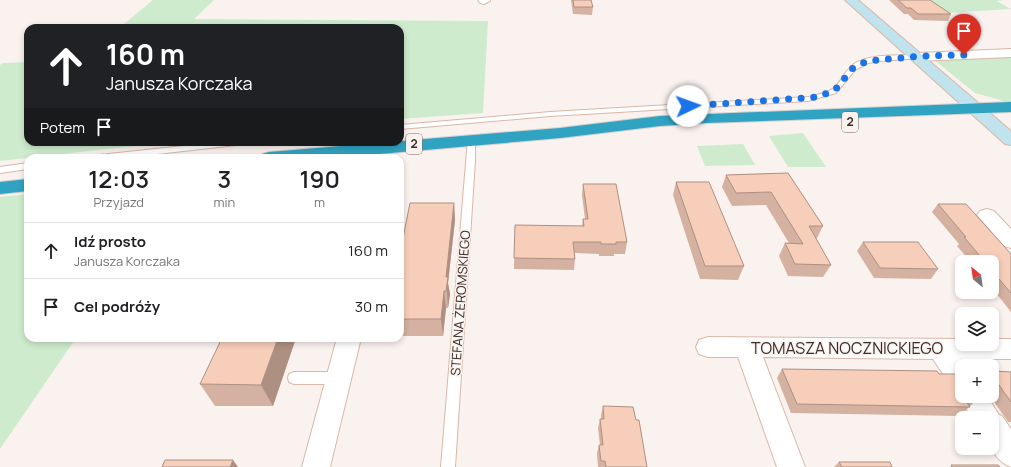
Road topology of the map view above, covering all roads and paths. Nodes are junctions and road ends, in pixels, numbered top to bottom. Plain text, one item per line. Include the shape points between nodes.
1 (851, 0) edge
2 (1011, 53) edge
3 (918, 56) junction
4 (1011, 107) edge
5 (979, 112) junction
6 (1011, 118) edge
7 (404, 127) edge
8 (471, 140) junction
9 (1011, 140) edge
10 (208, 146) edge
11 (404, 146) edge
12 (404, 146) edge
13 (136, 154) edge
14 (314, 154) edge
15 (24, 167) edge
16 (0, 170) edge
17 (24, 185) edge
18 (0, 188) edge
19 (987, 215) dead end
20 (1011, 241) edge
21 (347, 342) edge
22 (708, 347) dead end
23 (748, 347) junction
24 (940, 349) junction
25 (1011, 349) edge
26 (955, 370) edge
27 (294, 378) dead end
28 (339, 378) junction
29 (999, 435) edge
30 (1011, 453) edge
31 (316, 467) edge
32 (448, 467) edge
33 (791, 467) edge

1 - 3 street
2 - 3 street
3 - 5 street
3 - 7 lane via 877,59 861,63 853,68 835,90 818,97 550,114
4 - 5 highway, 2
5 - 6 highway, 2
5 - 8 highway, 2 via 835,123 645,132 560,133
5 - 9 street
8 - 11 highway, 2
8 - 32 lane, STEFANA ŻEROMSKIEGO via 472,161
10 - 13 lane
12 - 14 highway, 2
15 - 16 lane
17 - 18 highway
19 - 20 street
21 - 28 street
22 - 23 street, TOMASZA NOCZNICKIEGO
23 - 24 street, TOMASZA NOCZNICKIEGO
23 - 33 street
24 - 25 street, TOMASZA NOCZNICKIEGO
24 - 26 street
27 - 28 lane
28 - 31 street
29 - 30 street

